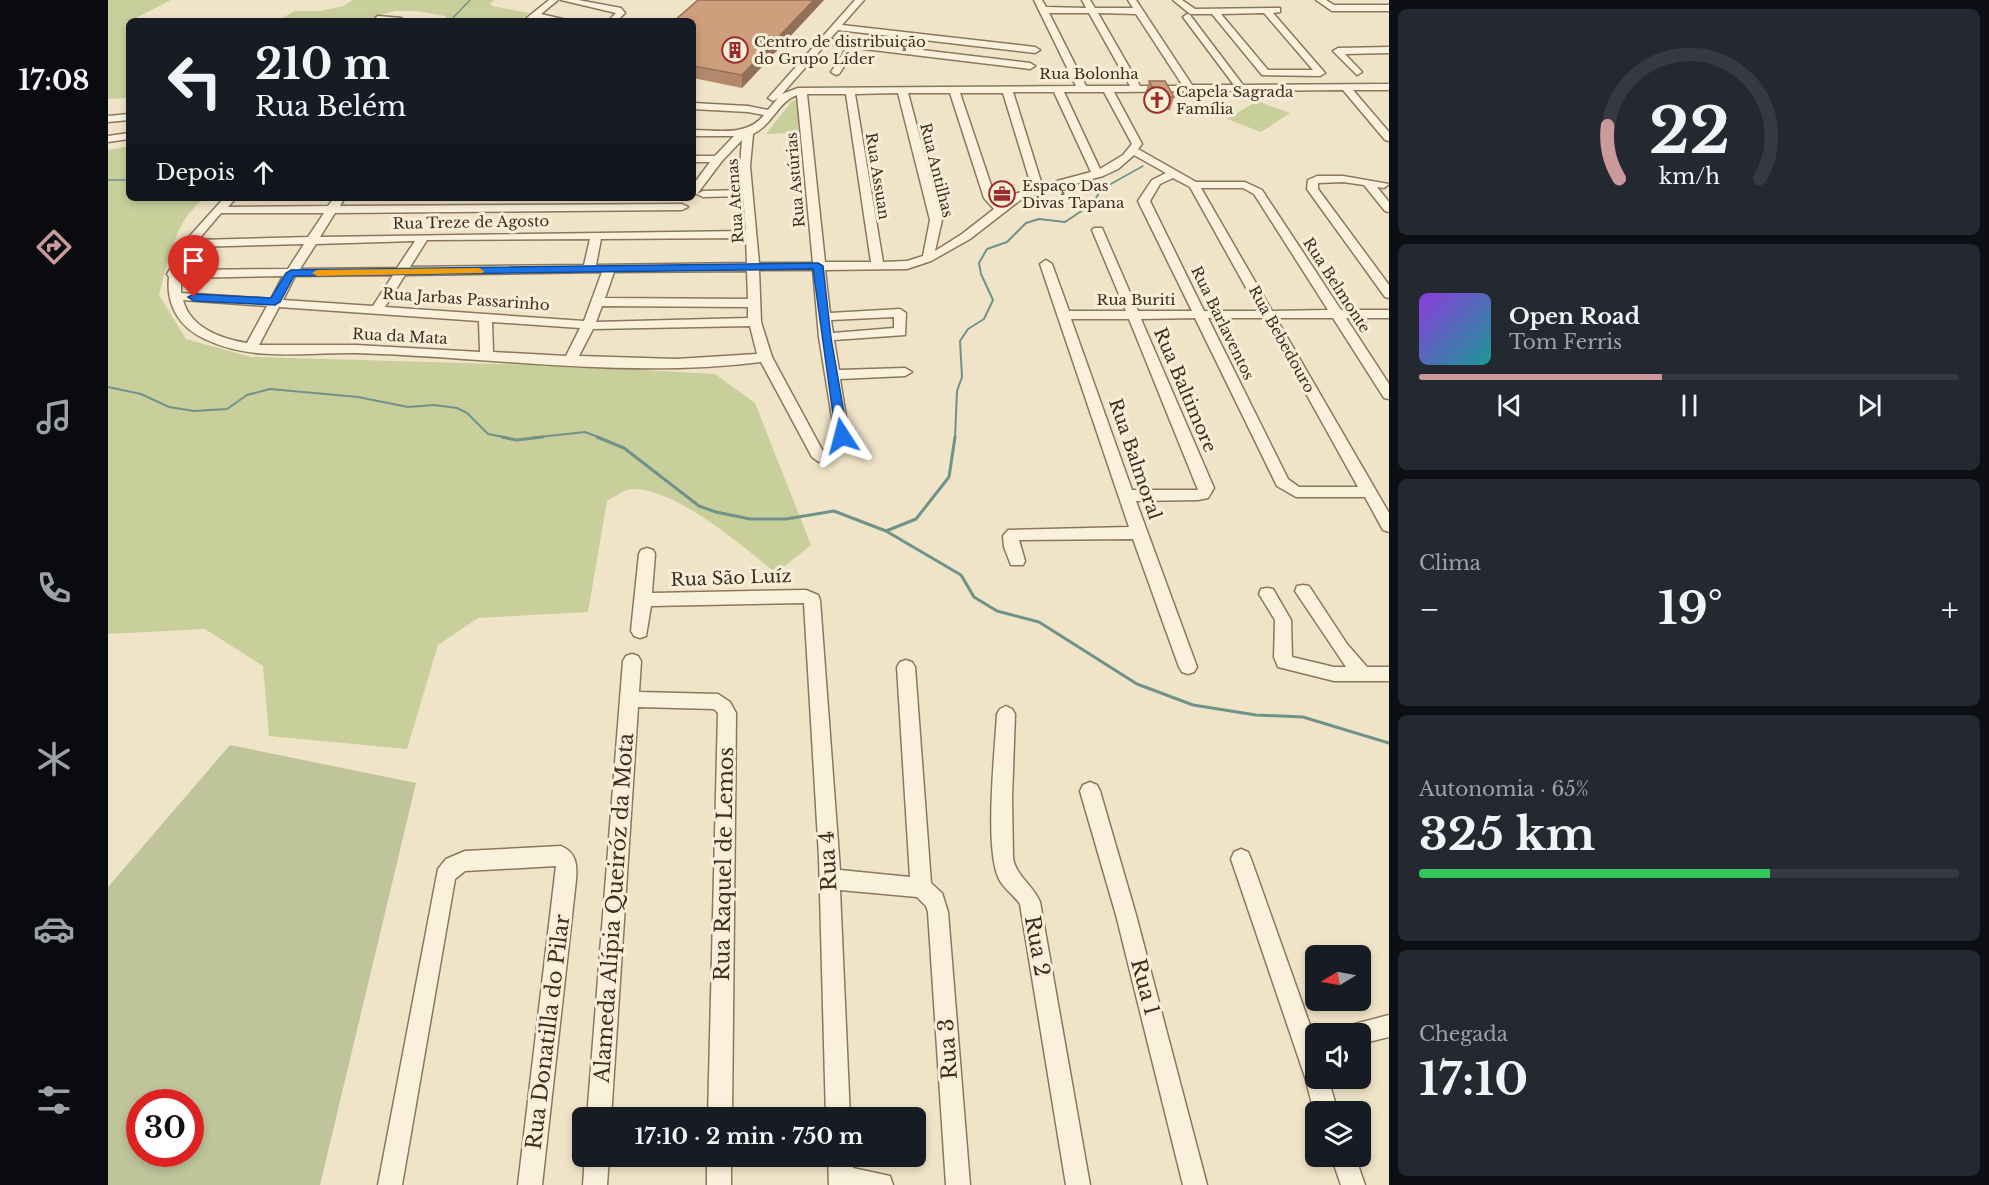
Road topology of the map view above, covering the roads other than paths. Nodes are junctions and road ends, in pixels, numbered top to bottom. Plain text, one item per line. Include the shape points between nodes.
1 (554, 0) edge
2 (564, 0) edge
3 (860, 0) edge
4 (1178, 0) edge
5 (1224, 0) edge
6 (1268, 0) edge
7 (1320, 0) edge
8 (1041, 6) edge
9 (1090, 6) edge
10 (1136, 6) edge
11 (1389, 8) edge
12 (1267, 11) junction
13 (1215, 12) junction
14 (1234, 12) junction
15 (1187, 17) dead end
16 (530, 18) edge
17 (615, 18) edge
18 (836, 27) junction
19 (823, 41) junction
20 (853, 45) junction
21 (1035, 50) dead end
22 (1389, 50) edge
23 (1030, 66) dead end
24 (837, 72) dead end
25 (1357, 72) dead end
26 (1371, 80) dead end
27 (1389, 80) edge
28 (1189, 87) junction
29 (1240, 87) junction
30 (1345, 87) junction
31 (1389, 87) edge
32 (1057, 88) junction
33 (1082, 88) junction
34 (1107, 88) junction
35 (1136, 88) junction
36 (902, 89) junction
37 (1007, 89) junction
38 (850, 90) junction
39 (954, 90) junction
40 (802, 91) junction
41 (696, 107) edge
42 (763, 114) junction
43 (717, 115) junction
44 (126, 117) edge
45 (108, 118) edge
46 (696, 124) edge
47 (696, 133) edge
48 (748, 133) junction
49 (126, 136) edge
50 (1389, 138) edge
51 (108, 139) edge
52 (1132, 150) junction
53 (696, 159) edge
54 (718, 159) junction
55 (1097, 173) junction
56 (1175, 174) junction
57 (697, 182) edge
58 (1369, 184) junction
59 (1194, 185) junction
60 (1386, 185) edge
61 (1038, 190) junction
62 (698, 193) edge
63 (747, 193) junction
64 (227, 201) edge
65 (444, 201) edge
66 (685, 202) edge
67 (336, 204) edge
68 (439, 208) junction
69 (999, 208) junction
70 (1389, 209) edge
71 (218, 210) junction
72 (546, 217) edge
73 (1098, 230) dead end
74 (752, 234) junction
75 (657, 235) junction
76 (596, 236) junction
77 (423, 237) junction
78 (313, 240) junction
79 (191, 244) junction
80 (922, 260) junction
81 (1046, 264) dead end
82 (878, 265) junction
83 (818, 266) junction
84 (754, 267) junction
85 (589, 269) junction
86 (609, 270) junction
87 (400, 272) junction
88 (291, 273) junction
89 (173, 274) junction
90 (1389, 294) edge
91 (173, 297) junction
92 (275, 302) junction
93 (599, 302) junction
94 (753, 303) junction
95 (377, 309) junction
96 (1337, 314) junction
97 (1389, 314) edge
98 (1064, 315) junction
99 (1268, 315) junction
100 (485, 316) junction
101 (1202, 316) junction
102 (824, 317) junction
103 (1132, 317) junction
104 (755, 322) junction
105 (589, 324) junction
106 (826, 338) junction
107 (251, 348) junction
108 (487, 357) junction
109 (765, 357) junction
110 (570, 360) junction
111 (905, 372) dead end
112 (832, 375) junction
113 (1389, 395) edge
114 (842, 436) dead end
115 (819, 457) dead end
116 (1369, 492) junction
117 (1126, 496) junction
118 (1389, 526) edge
119 (1139, 533) junction
120 (647, 554) dead end
121 (1017, 561) dead end
122 (1303, 591) dead end
123 (1267, 594) dead end
124 (643, 599) junction
125 (812, 606) joint
126 (640, 631) dead end
127 (632, 661) dead end
128 (906, 667) dead end
129 (1188, 667) dead end
130 (1389, 674) edge
131 (1363, 675) junction
132 (630, 699) junction
133 (1006, 714) dead end
134 (1090, 791) dead end
135 (1241, 859) dead end
136 (829, 879) junction
137 (921, 888) junction
138 (1389, 1026) edge
139 (1305, 1027) edge
140 (1371, 1030) edge
141 (600, 1107) edge
142 (720, 1107) edge
143 (838, 1107) edge
144 (596, 1167) edge
145 (719, 1167) edge
146 (1347, 1167) edge
147 (840, 1173) edge
148 (390, 1185) edge
149 (530, 1185) edge
150 (595, 1185) edge
151 (719, 1185) edge
152 (881, 1185) edge
153 (957, 1185) edge
154 (1078, 1185) edge
155 (1195, 1185) edge
156 (1353, 1185) edge

1 - 16 street
2 - 17 street via 621,10
3 - 18 street
4 - 13 street via 1192,12
5 - 14 street
6 - 12 street via 1277,10
7 - 11 street via 1332,8
8 - 9 street
8 - 33 street
9 - 10 street
9 - 35 street
10 - 28 street
12 - 13 street via 1320,73 1265,73
12 - 14 street
13 - 14 street
15 - 29 street
18 - 19 street
18 - 21 street
19 - 20 street
19 - 42 street
20 - 23 street
20 - 24 street
22 - 25 street via 1338,51
26 - 27 street
28 - 29 street, Rua Bolonha
28 - 35 street, Rua Bolonha
29 - 30 street, Rua Bolonha
30 - 31 street, Rua Bolonha
30 - 50 street
32 - 33 street, Rua Bolonha
32 - 37 street, Rua Bolonha
32 - 55 street
33 - 34 street, Rua Bolonha
34 - 35 street, Rua Bolonha
34 - 52 street via 1137,144
36 - 38 street, Rua Bolonha
36 - 39 street, Rua Bolonha
36 - 80 street, Rua Antilhas via 936,220 934,235
37 - 39 street, Rua Bolonha
37 - 61 street
38 - 40 street, Rua Bolonha
38 - 82 street, Rua Assuan
39 - 69 street via 990,198
40 - 42 street, Rua Bolonha via 789,94
40 - 83 street, Rua Astúrias
41 - 43 street
42 - 43 street
42 - 48 street via 761,126
43 - 46 street
44 - 45 street
47 - 48 street
48 - 54 street
48 - 63 street, Rua Atenas
49 - 51 street
52 - 55 street
52 - 56 street
53 - 54 street
54 - 57 street
55 - 61 street
56 - 59 street
56 - 101 street, Rua Barlaventos via 1156,182 1144,201
57 - 62 street
58 - 60 street
58 - 70 street
58 - 90 street via 1323,185 1313,189
59 - 96 street, Rua Belmonte via 1245,185 1258,192
59 - 99 street, Rua Bebedouro
61 - 69 street
62 - 63 street
63 - 74 street, Rua Atenas
64 - 71 street
65 - 68 street
66 - 72 street
66 - 75 street
67 - 68 street
67 - 71 street
67 - 78 street
68 - 72 street
69 - 80 street via 983,225
71 - 79 street
72 - 76 street, Rua Treze de Agosto
72 - 77 street, Rua Treze de Agosto
73 - 103 street, Rua Baltimore
74 - 75 street, Rua Treze de Agosto
74 - 84 street, Rua Atenas
75 - 76 street, Rua Treze de Agosto
76 - 85 street
77 - 78 street, Rua Treze de Agosto
77 - 87 street
78 - 79 street, Rua Treze de Agosto
78 - 88 street
79 - 89 street
80 - 82 street
81 - 98 street, Rua Balmoral
82 - 83 street
83 - 84 street
83 - 102 street, Rua Astúrias
84 - 86 street
84 - 94 street, Rua Atenas
85 - 86 street
85 - 87 street
86 - 93 street
87 - 88 street
87 - 95 street
88 - 89 street
88 - 92 street
89 - 91 street
91 - 92 street, Rua Jarbas Passarinho
91 - 107 street, Rua da Mata via 181,313 206,335
92 - 95 street, Rua Jarbas Passarinho
92 - 107 street
93 - 94 street
93 - 105 street
94 - 104 street, Rua Atenas
95 - 100 street, Rua Jarbas Passarinho
96 - 97 street, Rua Buriti
96 - 99 street, Rua Buriti
96 - 113 street, Rua Belmonte
98 - 103 street, Rua Buriti
98 - 117 street, Rua Balmoral
99 - 101 street, Rua Buriti
99 - 116 street, Rua Bebedouro
100 - 105 street, Rua Jarbas Passarinho
100 - 108 street
101 - 103 street, Rua Buriti
101 - 116 street, Rua Barlaventos via 1282,482 1296,492
102 - 106 street, Rua Astúrias
102 - 106 street via 900,313 901,331
103 - 117 street, Rua Baltimore via 1206,488 1198,495
104 - 105 street, Rua Jarbas Passarinho
104 - 109 street, Rua Atenas
105 - 110 street
106 - 112 street, Rua Astúrias
107 - 108 street, Rua da Mata via 357,349
108 - 110 street, Rua da Mata
109 - 110 street, Rua da Mata via 673,364
109 - 115 street, Rua Atenas
111 - 112 street
112 - 114 street, Rua Astúrias
116 - 118 street, Rua Bebedouro
117 - 119 street, Rua Balmoral
119 - 121 street via 1014,534 1012,547
119 - 129 street, Rua Balmoral
120 - 124 street
122 - 131 street
123 - 131 street via 1284,626 1284,662 1334,674
124 - 125 street, Rua São Luíz via 806,596 812,600
124 - 126 street
125 - 136 street, Rua 4
127 - 132 street, Alameda Alípia Queiróz da Mota
128 - 137 street
130 - 131 street
132 - 141 street, Alameda Alípia Queiróz da Mota
132 - 142 street, Rua Raquel de Lemos via 718,702 727,713
133 - 154 street, Rua 2 via 1002,850 1009,877 1030,902
134 - 155 street, Rua 1
135 - 139 street
136 - 137 street
136 - 143 street, Rua 4
137 - 153 street, Rua 3 via 935,900 938,912
138 - 140 street
144 - 150 street
145 - 151 street
146 - 156 street
147 - 152 street
148 - 149 street, Rua Donatilla do Pilar via 445,876 450,868 465,861 561,856 567,863 566,880

